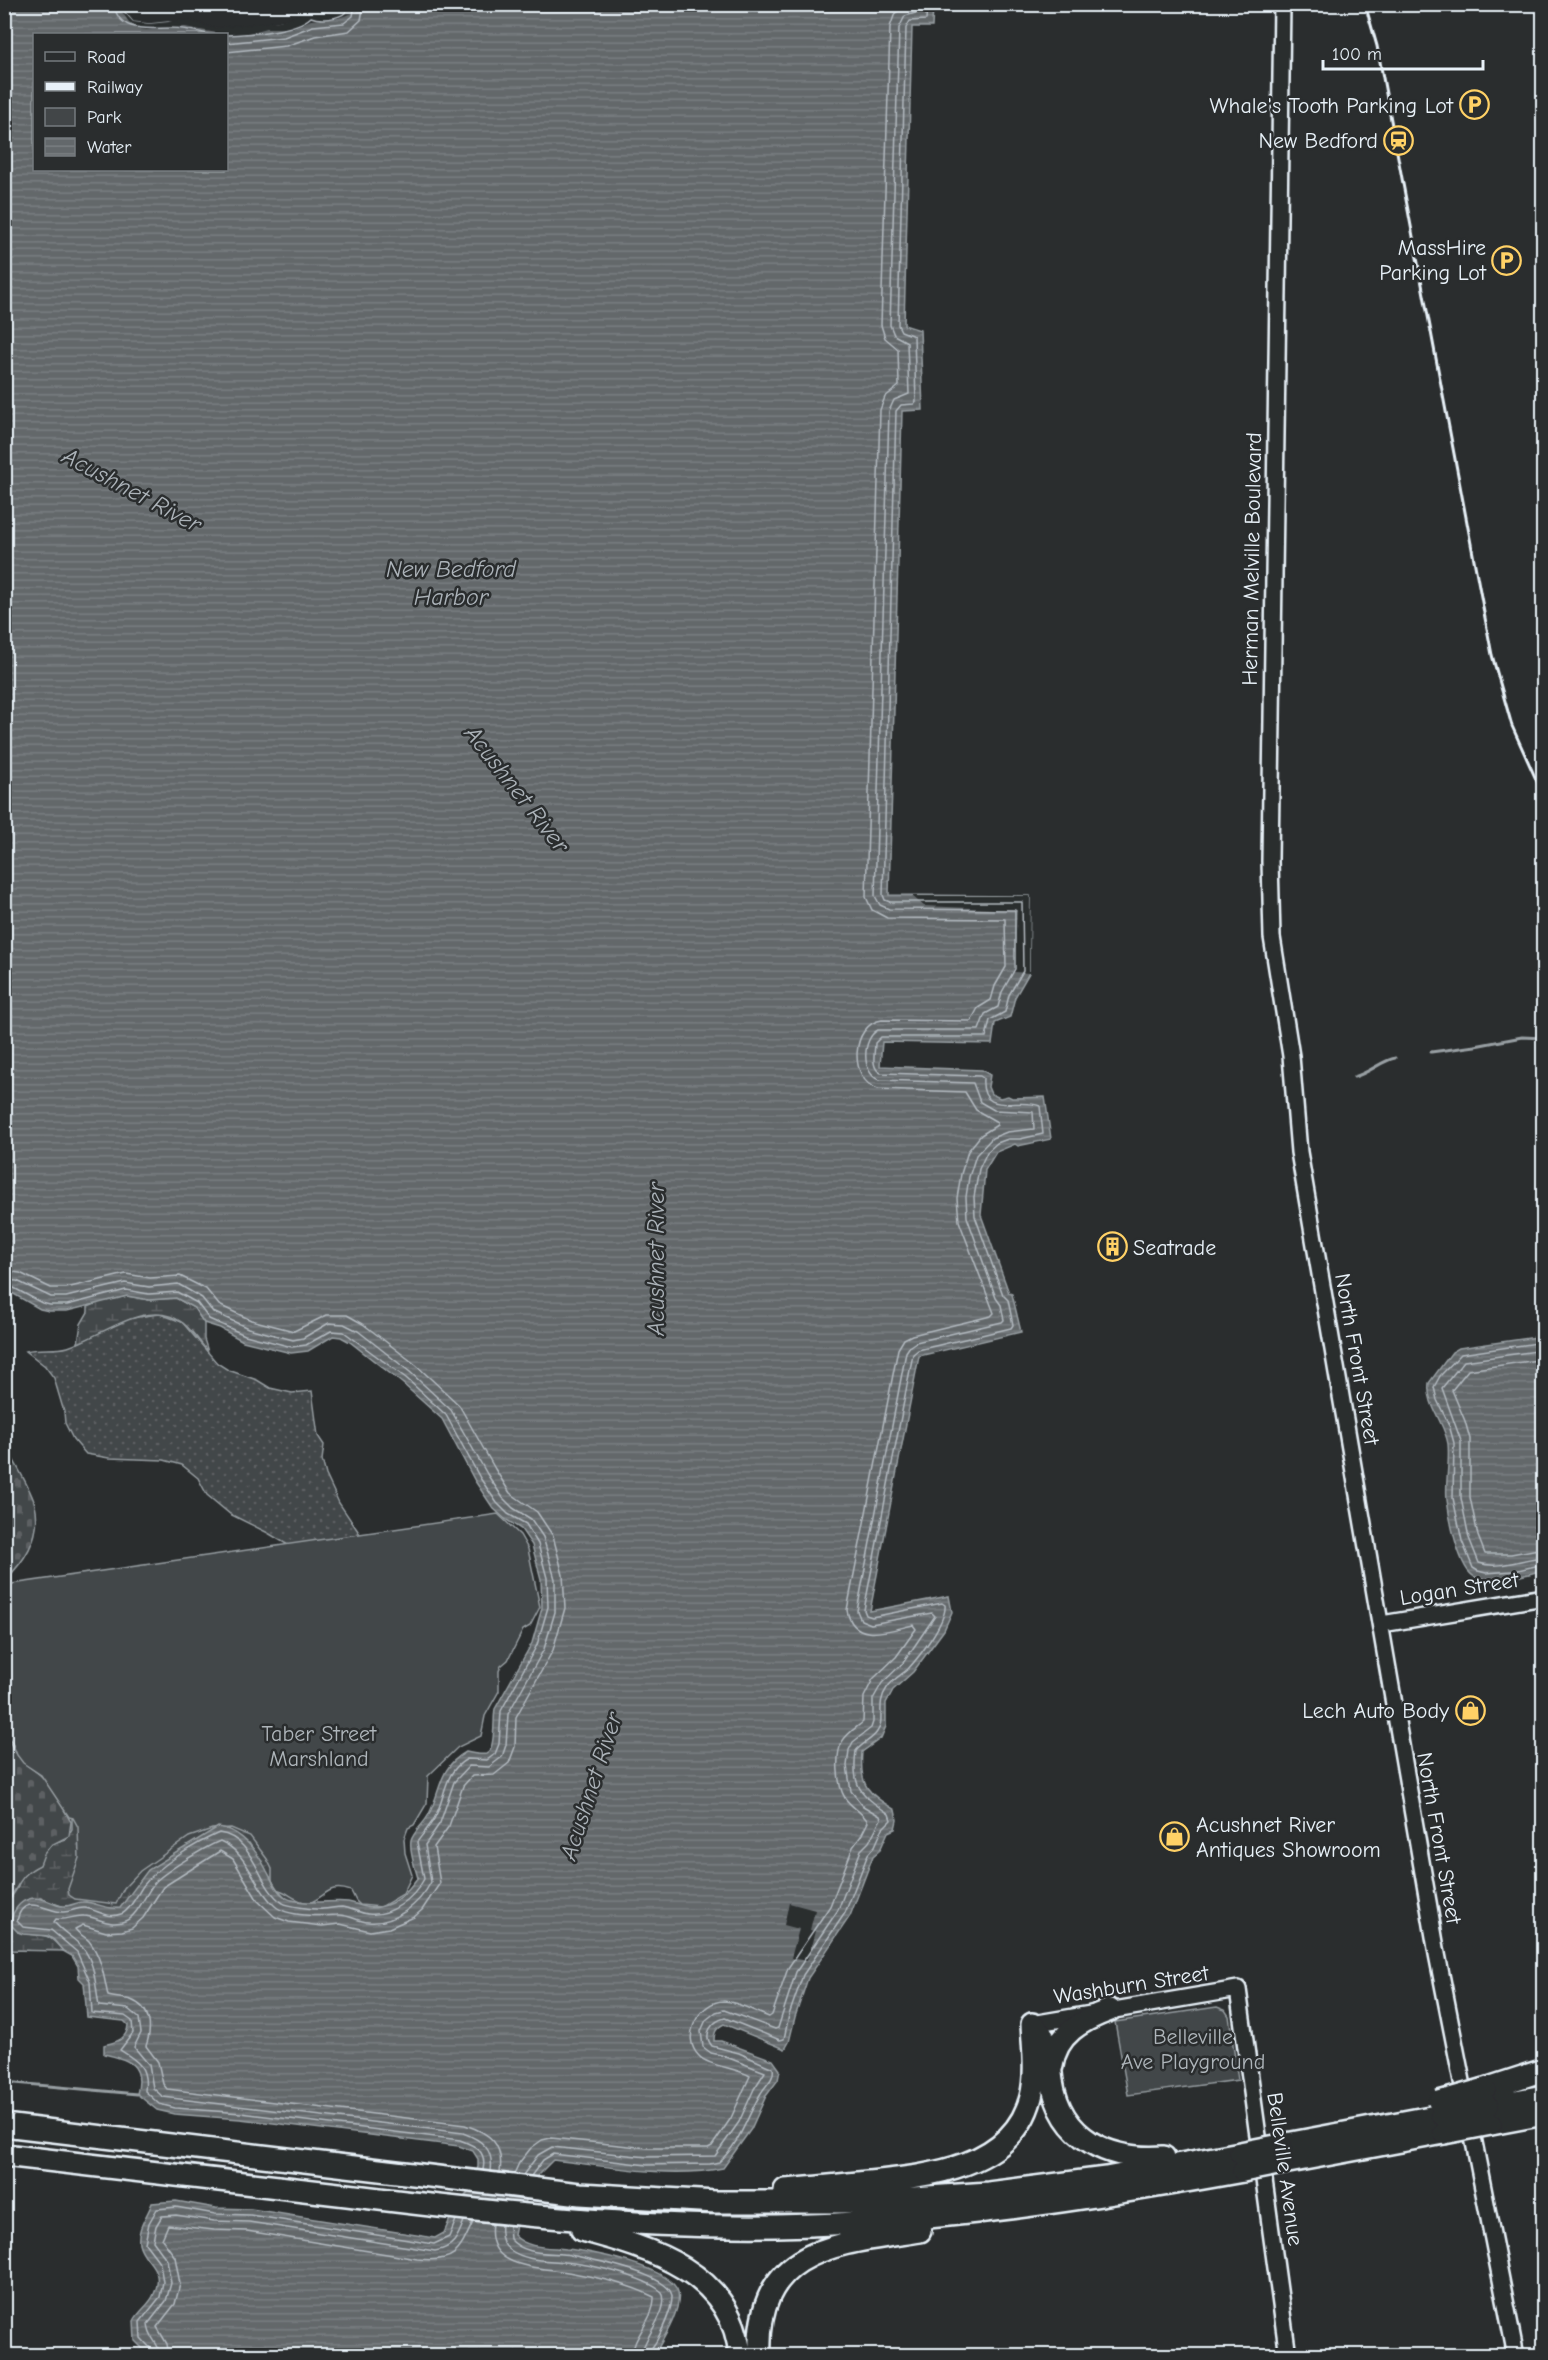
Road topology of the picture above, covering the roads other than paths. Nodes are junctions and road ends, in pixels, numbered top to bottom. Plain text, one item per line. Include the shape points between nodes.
1 (1282, 4) edge
2 (1296, 1113) joint
3 (1544, 1597) edge
4 (1382, 1624) junction
5 (1238, 1989) joint
6 (1110, 2010) junction
7 (1032, 2024) junction
8 (1544, 2070) edge
9 (1052, 2078) junction
10 (1544, 2096) edge
11 (1488, 2106) junction
12 (1544, 2114) edge
13 (1441, 2117) junction
14 (4, 2125) edge
15 (1282, 2154) junction
16 (4, 2155) edge
17 (1242, 2162) junction
18 (1091, 2198) junction
19 (638, 2199) junction
20 (535, 2217) junction
21 (760, 2351) edge
22 (740, 2355) edge
23 (1288, 2355) edge
24 (1516, 2355) edge

1 - 2 street, Herman Melville Boulevard via 1270,884 1274,948
2 - 4 street, North Front Street via 1302,1168
3 - 4 street, Logan Street
4 - 24 street, North Front Street via 1437,1954
5 - 6 street, Washburn Street
5 - 23 street, Belleville Avenue
6 - 7 street, Washburn Street
6 - 9 highway via 1084,2021 1064,2036 1053,2056
7 - 9 highway via 1045,2039
7 - 19 highway via 1034,2076 1025,2111 1005,2140 969,2162 915,2177 745,2194
8 - 11 highway
9 - 17 highway via 1059,2106 1072,2126 1092,2144 1110,2152 1148,2158
10 - 11 highway
11 - 12 highway
11 - 13 highway, bridge
11 - 13 highway, bridge
13 - 15 highway
13 - 15 highway via 1317,2138
14 - 19 highway
15 - 17 highway, bridge
16 - 20 highway
17 - 18 highway
17 - 19 highway via 931,2198 794,2203
18 - 20 highway via 935,2217 788,2225 642,2224
18 - 21 highway via 842,2243 819,2251 792,2267 772,2290 762,2314
20 - 22 highway via 631,2244 684,2268 724,2306 736,2332

